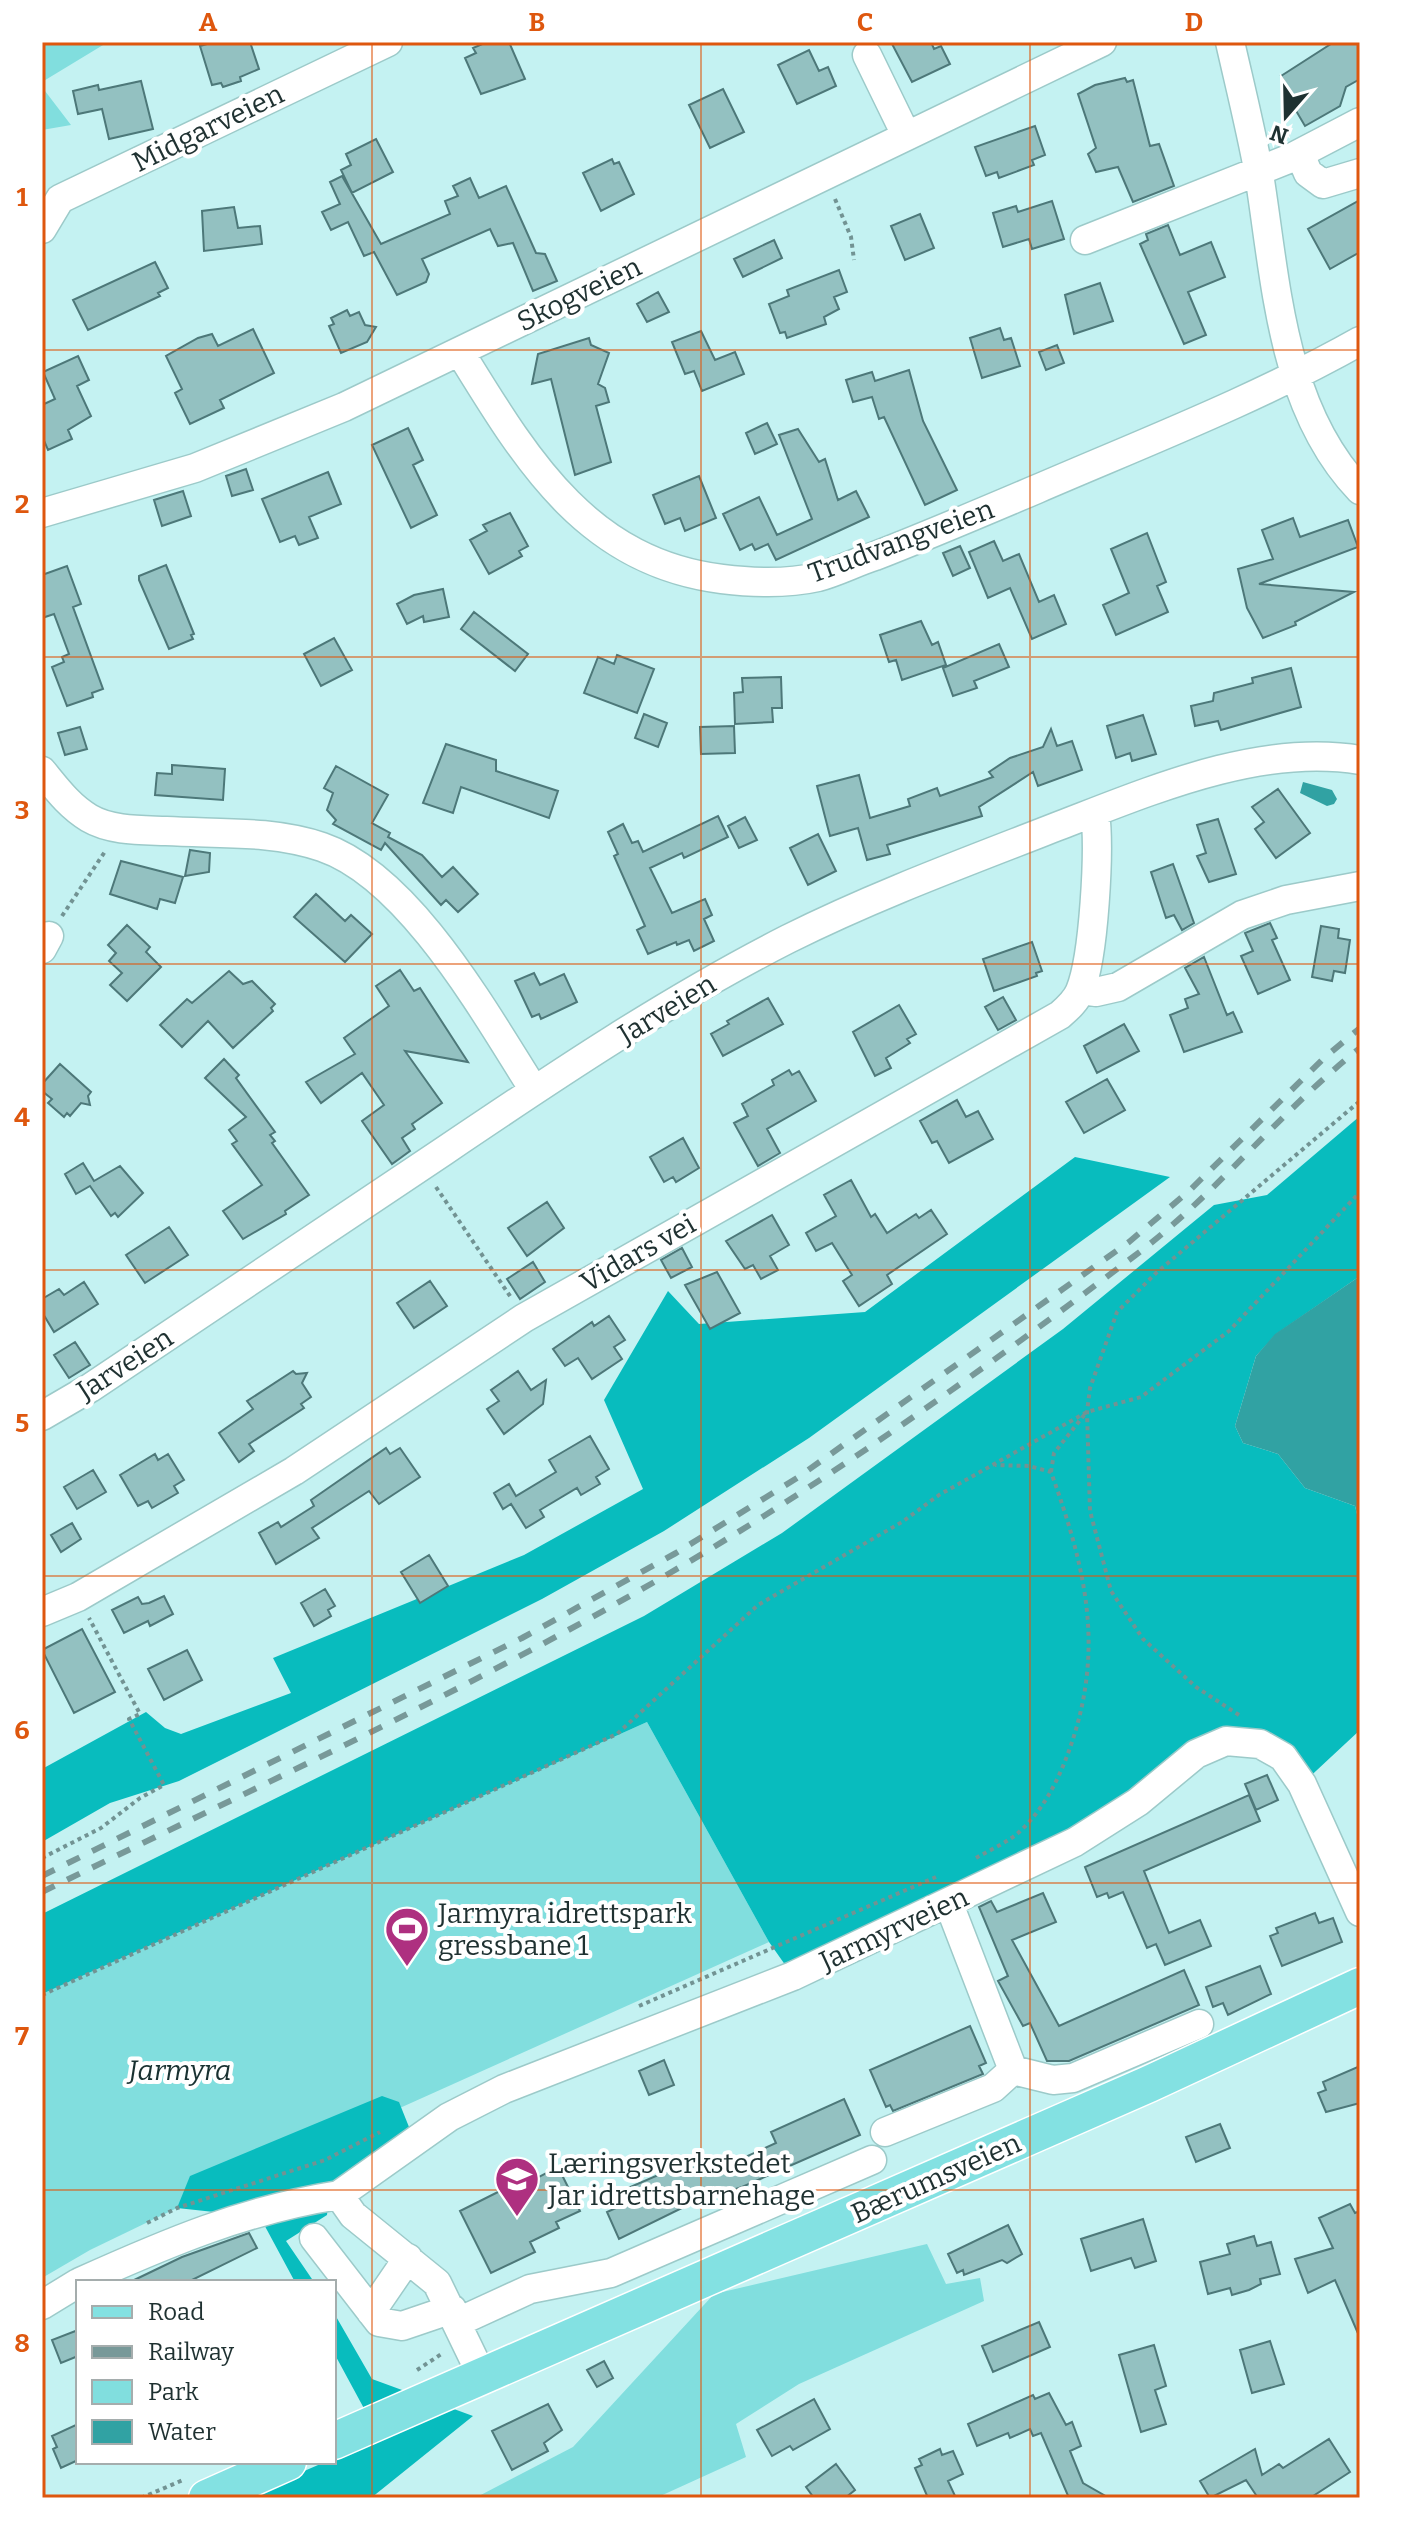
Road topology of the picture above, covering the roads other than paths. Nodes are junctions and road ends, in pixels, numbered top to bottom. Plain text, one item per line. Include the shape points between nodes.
1 (388, 42) edge
2 (1102, 42) edge
3 (1230, 42) edge
4 (867, 55) dead end
5 (1360, 122) edge
6 (906, 135) junction
7 (1300, 154) junction
8 (1258, 169) junction
9 (1360, 173) edge
10 (42, 229) edge
11 (1085, 240) dead end
12 (1360, 341) edge
13 (460, 352) junction
14 (1297, 377) junction
15 (1360, 490) edge
16 (42, 513) edge
17 (1360, 760) edge
18 (42, 771) edge
19 (1095, 812) junction
20 (1360, 886) edge
21 (1081, 990) junction
22 (534, 1090) junction
23 (42, 1416) edge
24 (42, 1612) edge
25 (949, 1904) junction
26 (1360, 1912) edge
27 (1360, 1986) edge
28 (1199, 2024) dead end
29 (1013, 2070) junction
30 (885, 2132) dead end
31 (872, 2160) dead end
32 (339, 2195) junction
33 (314, 2238) dead end
34 (408, 2258) junction
35 (84, 2280) edge
36 (76, 2284) edge
37 (42, 2305) edge
38 (371, 2312) junction
39 (455, 2315) junction
40 (482, 2376) junction
41 (336, 2440) edge
42 (284, 2464) edge
43 (207, 2498) edge

1 - 10 street, Midgarveien via 60,199
2 - 6 street, Skogveien
3 - 8 street
4 - 6 street
5 - 7 street
6 - 13 street, Skogveien
7 - 8 street
7 - 9 street via 1308,173 1323,184
8 - 11 street
8 - 14 street
12 - 14 street, Trudvangveien
13 - 14 street, Trudvangveien via 518,447 590,525 625,549 686,575 757,584 818,577 927,536
13 - 16 street, Skogveien via 195,468
14 - 15 street via 1328,450
17 - 19 street, Jarveien via 1312,754 1259,761
18 - 22 street via 92,820 122,829 286,838 324,848 356,866 400,902 436,942
19 - 21 street via 1099,844
19 - 22 street, Jarveien via 891,891 788,940
20 - 21 street via 1256,909 1118,987
21 - 24 street, Vidars vei via 1069,1007 1046,1023 524,1318 294,1471 78,1597
22 - 23 street, Jarveien
25 - 26 street, Jarmyrveien via 1075,1842 1138,1802 1196,1754 1226,1741 1260,1744 1283,1757 1302,1784
25 - 29 street
25 - 32 street, Jarmyrveien via 793,1976 504,2089 449,2117
27 - 40 main road, Bærumsveien
28 - 29 street via 1073,2078 1053,2080
29 - 30 street via 993,2088
31 - 39 street via 611,2273 530,2289
32 - 34 street via 353,2215
32 - 35 street, Jarmyrveien via 224,2220
33 - 38 street
34 - 38 street
34 - 39 street via 437,2283
36 - 37 street, Jarmyrveien
38 - 39 street via 389,2326
39 - 40 street
40 - 41 main road, Bærumsveien
42 - 43 main road

